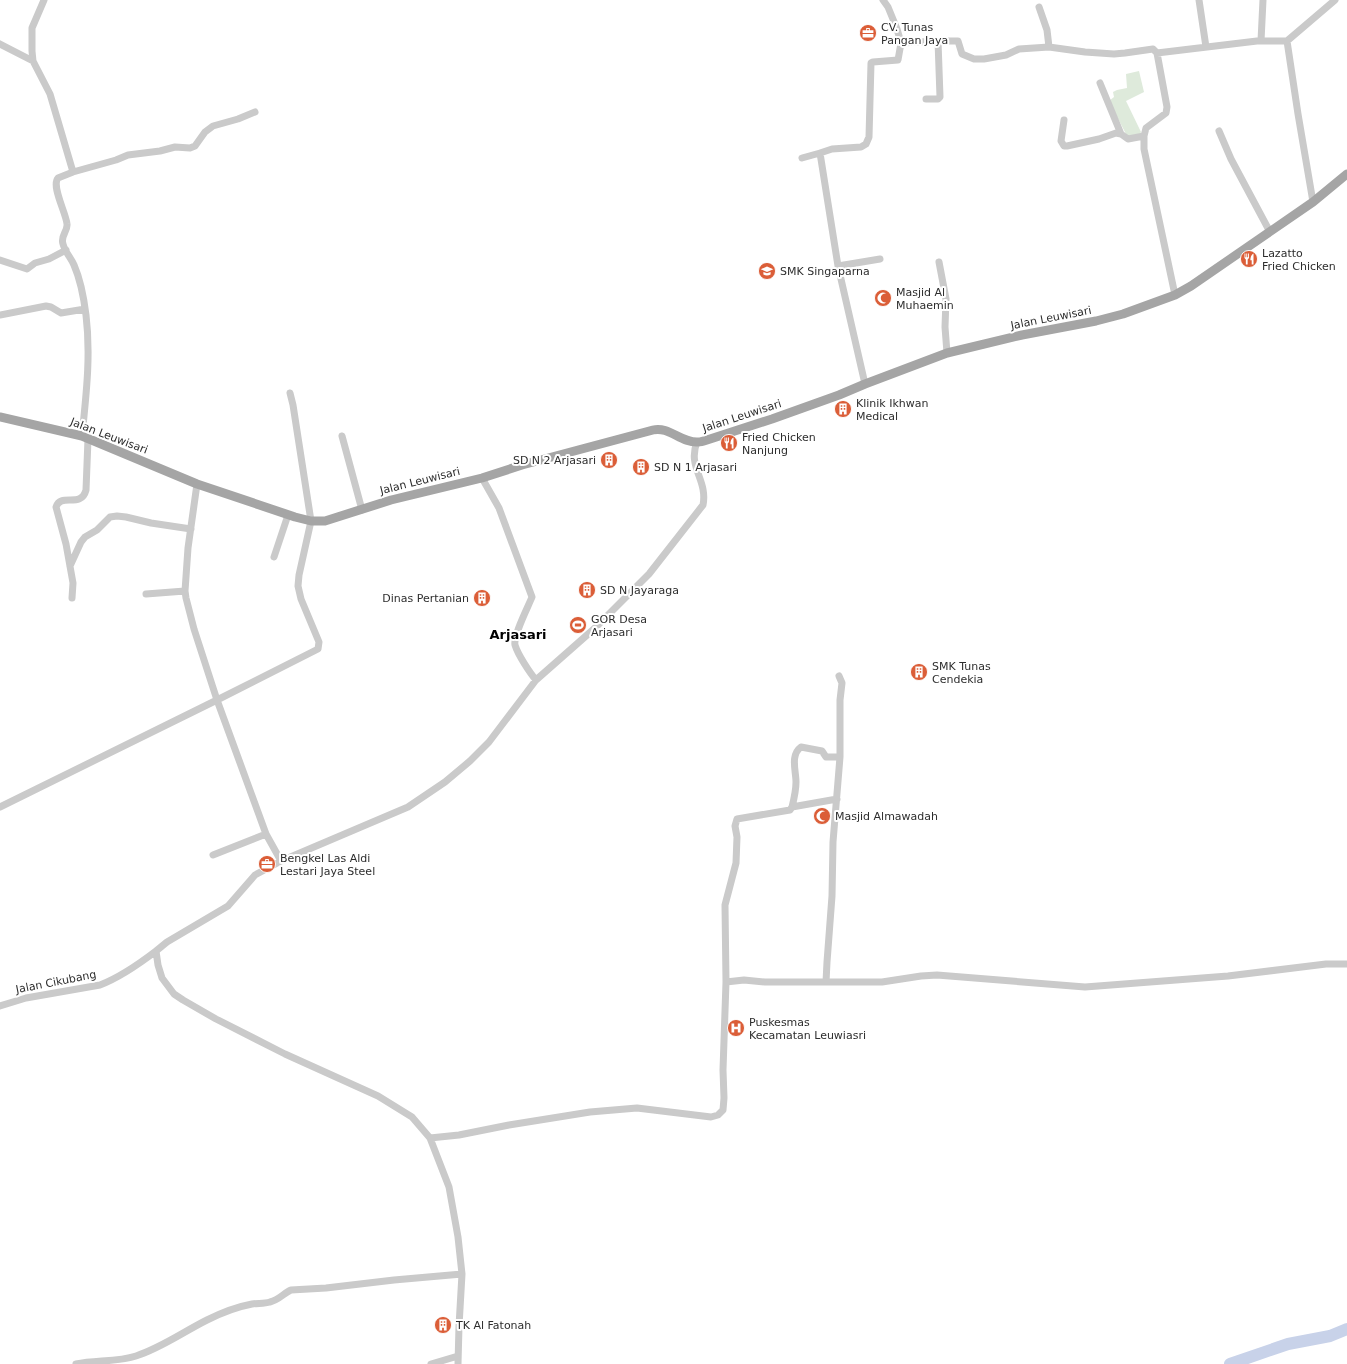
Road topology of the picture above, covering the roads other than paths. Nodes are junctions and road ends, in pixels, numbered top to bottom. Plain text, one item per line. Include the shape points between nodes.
1 (44, 0) edge
2 (882, 0) edge
3 (1199, 0) edge
4 (1263, 0) edge
5 (1335, 0) edge
6 (1039, 7) dead end
7 (938, 41) junction
8 (1261, 41) junction
9 (1287, 41) junction
10 (901, 43) junction
11 (0, 44) edge
12 (1049, 47) junction
13 (1206, 47) junction
14 (1156, 53) junction
15 (33, 61) junction
16 (1100, 83) dead end
17 (926, 99) dead end
18 (255, 112) dead end
19 (1064, 120) dead end
20 (1219, 131) dead end
21 (1121, 134) junction
22 (1144, 136) junction
23 (820, 153) junction
24 (802, 158) dead end
25 (73, 172) junction
26 (1347, 174) edge
27 (1313, 202) junction
28 (1270, 232) junction
29 (66, 250) junction
30 (880, 259) dead end
31 (0, 260) edge
32 (939, 262) dead end
33 (838, 266) junction
34 (1175, 295) junction
35 (85, 310) junction
36 (0, 315) edge
37 (946, 353) junction
38 (865, 384) junction
39 (290, 392) dead end
40 (0, 417) edge
41 (342, 436) dead end
42 (85, 438) junction
43 (697, 442) junction
44 (482, 478) junction
45 (197, 484) junction
46 (362, 510) junction
47 (288, 514) junction
48 (310, 521) junction
49 (191, 529) junction
50 (274, 557) dead end
51 (70, 566) junction
52 (185, 590) junction
53 (146, 594) dead end
54 (72, 598) dead end
55 (839, 676) dead end
56 (536, 680) junction
57 (217, 700) junction
58 (840, 757) junction
59 (837, 799) junction
60 (0, 807) edge
61 (792, 808) junction
62 (266, 834) junction
63 (213, 856) dead end
64 (281, 861) junction
65 (156, 951) junction
66 (1347, 964) edge
67 (726, 982) junction
68 (826, 982) junction
69 (0, 1006) edge
70 (430, 1138) junction
71 (462, 1274) junction
72 (458, 1356) junction
73 (76, 1364) edge
74 (431, 1364) edge
75 (458, 1364) edge

1 - 15 street via 32,28
2 - 10 street via 888,7
3 - 13 street
4 - 8 street
5 - 9 street
6 - 12 street via 1047,30
7 - 10 street
7 - 12 street via 958,41 962,54 974,59 998,58 1019,49
7 - 17 street via 940,96 938,99
8 - 9 street
8 - 13 street
9 - 27 street
10 - 23 street via 898,60 872,63 869,137 866,144 861,148
11 - 15 street
12 - 14 street via 1114,54 1153,49
13 - 14 street
14 - 22 street via 1167,107 1166,114 1146,128
15 - 25 street via 50,94
16 - 21 street
18 - 25 street via 213,126 195,146 190,148 175,147 128,155
19 - 21 street via 1061,140 1064,146 1099,139 1114,133
20 - 28 street
21 - 22 street via 1128,139
22 - 34 street via 1144,148
23 - 24 street
23 - 33 street
25 - 29 street via 56,179 56,189 67,223 62,239
26 - 27 main road, Jalan Leuwisari
27 - 28 main road, Jalan Leuwisari
28 - 34 main road, Jalan Leuwisari
29 - 31 street via 27,269
29 - 35 street via 79,277
30 - 33 street
32 - 37 street via 946,300
33 - 38 street
34 - 37 main road, Jalan Leuwisari via 1096,321
35 - 36 street via 61,313 46,306
35 - 42 street via 88,366
37 - 38 main road, Jalan Leuwisari
38 - 43 main road, Jalan Leuwisari via 772,419
39 - 48 street
40 - 42 main road, Jalan Leuwisari
41 - 46 street
42 - 45 main road, Jalan Leuwisari
42 - 51 street via 84,495 77,500 61,500 56,507
43 - 44 main road, Jalan Leuwisari via 658,428
43 - 56 street, Jalan Cikubang via 694,457 704,493 703,505 650,574 595,628
44 - 46 main road, Jalan Leuwisari via 391,500
44 - 56 street via 499,508 532,597 515,645 528,671
45 - 47 main road, Jalan Leuwisari
45 - 49 street
46 - 48 main road, Jalan Leuwisari via 325,521
47 - 48 main road, Jalan Leuwisari
47 - 50 street
48 - 57 street via 298,586 319,646 314,651
49 - 51 street via 126,517 110,517 81,542
49 - 52 street
51 - 54 street
52 - 53 street
52 - 57 street via 194,629
55 - 58 street via 842,683
56 - 64 street, Jalan Cikubang via 482,750 419,801
57 - 60 street
57 - 62 street
58 - 59 street
58 - 61 street via 826,757 819,749 799,748 794,762 796,782
59 - 61 street
59 - 68 street
61 - 67 street via 737,819 736,863 725,904
62 - 63 street
62 - 64 street
64 - 65 street, Jalan Cikubang via 255,875 228,906
65 - 69 street, Jalan Cikubang via 130,970 100,985 26,998
65 - 70 street via 162,978 182,1000 285,1054 378,1096 412,1117
66 - 68 street via 1085,988 937,974 882,982
67 - 68 street
67 - 70 street via 724,1098 723,1110 718,1115 711,1117 637,1108 590,1112
70 - 71 street via 449,1187
71 - 72 street
71 - 73 street via 291,1290 279,1299 228,1311 141,1354
72 - 74 street
72 - 75 street

